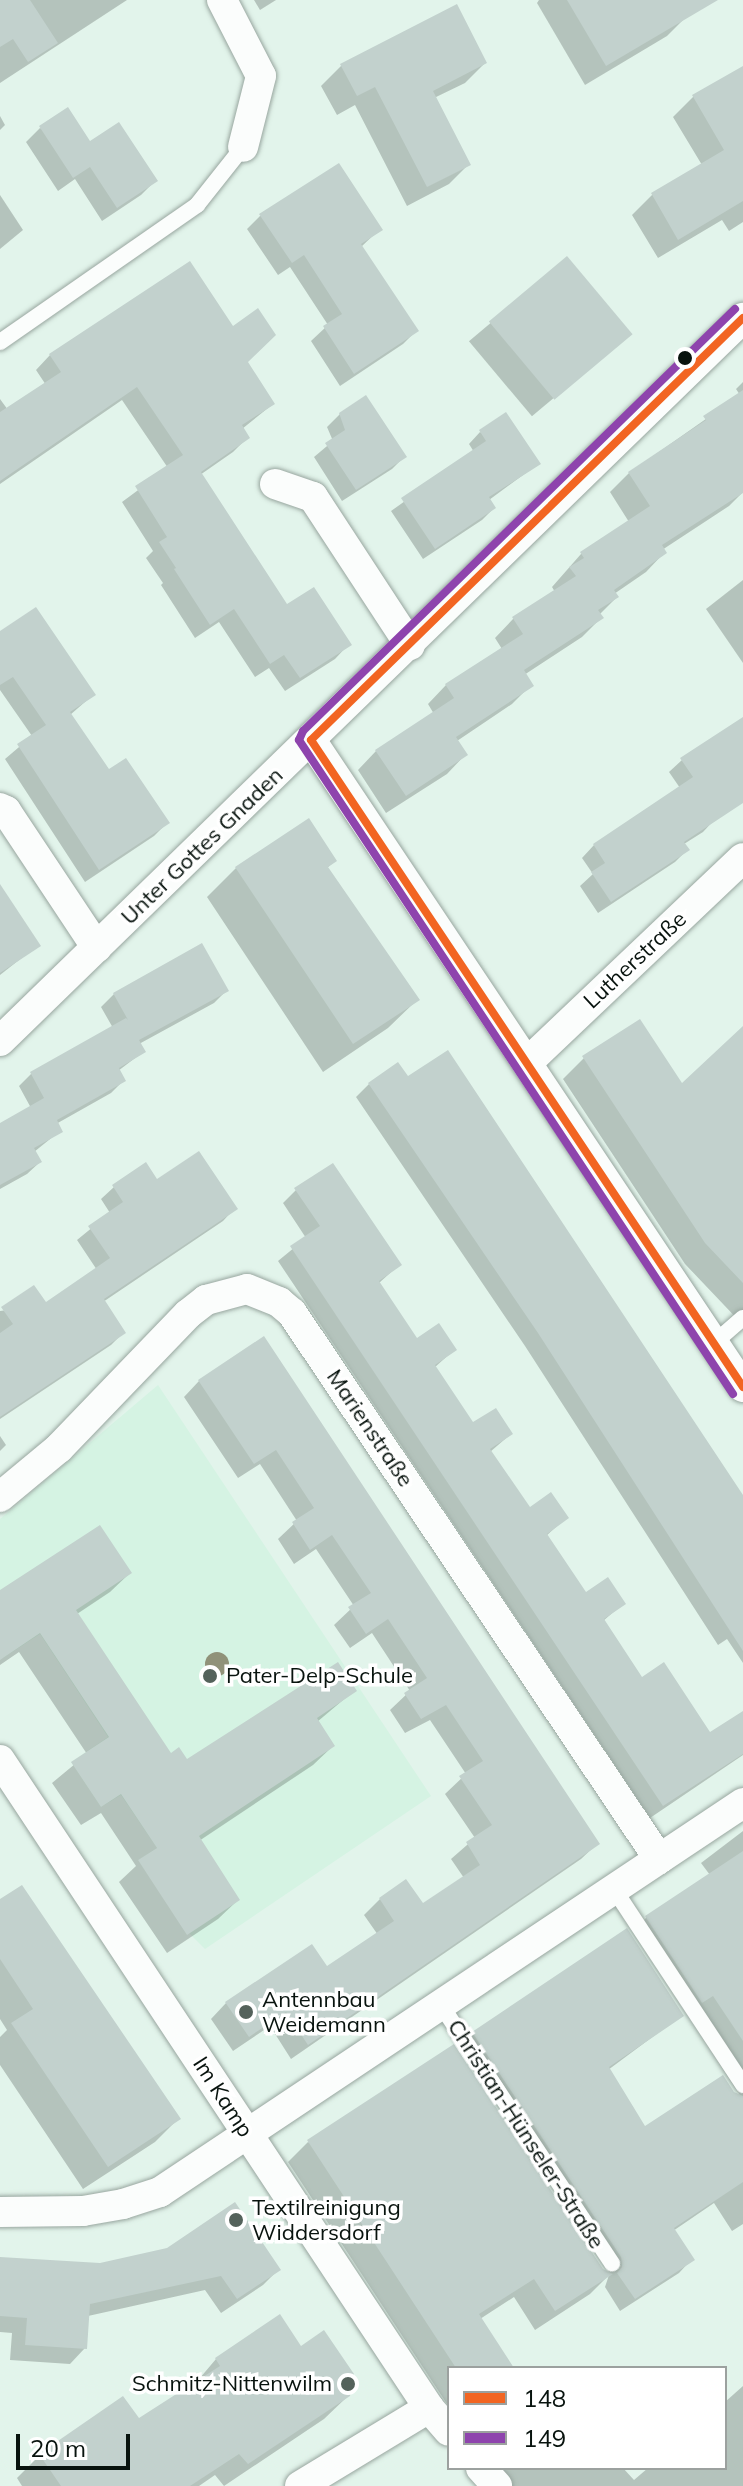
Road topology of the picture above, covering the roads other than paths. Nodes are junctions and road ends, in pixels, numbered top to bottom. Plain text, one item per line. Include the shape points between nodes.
1 (222, 0) edge
2 (243, 147) joint
3 (743, 318) edge
4 (0, 342) edge
5 (275, 484) dead end
6 (410, 645) junction
7 (311, 740) junction
8 (0, 808) edge
9 (743, 858) edge
10 (97, 948) junction
11 (0, 1041) edge
12 (528, 1062) junction
13 (743, 1318) edge
14 (714, 1343) junction
15 (743, 1387) edge
16 (0, 1497) edge
17 (0, 1760) edge
18 (743, 1803) edge
19 (659, 1859) junction
20 (614, 1889) junction
21 (441, 2005) junction
22 (743, 2085) edge
23 (247, 2134) junction
24 (0, 2212) edge
25 (612, 2263) dead end
26 (429, 2408) junction
27 (447, 2429) edge
28 (483, 2470) edge
29 (300, 2486) edge
30 (497, 2486) edge

1 - 2 street via 261,76
2 - 4 lane via 197,205
3 - 6 street, Unter Gottes Gnaden
5 - 6 street via 313,497
6 - 7 street, Unter Gottes Gnaden
7 - 10 street, Unter Gottes Gnaden
7 - 12 street
8 - 10 street
9 - 12 street, Lutherstraße
10 - 11 street, Unter Gottes Gnaden
12 - 14 street
13 - 14 lane
14 - 15 street
16 - 19 street, Marienstraße via 59,1448 188,1314 225,1293 264,1293 292,1313
17 - 23 street, Im Kamp
18 - 19 street, Christian-Hünseler-Straße
19 - 20 street, Christian-Hünseler-Straße
20 - 21 street, Christian-Hünseler-Straße
20 - 22 lane
21 - 23 street, Christian-Hünseler-Straße
21 - 25 lane, Christian-Hünseler-Straße
23 - 24 street, Christian-Hünseler-Straße via 160,2192 123,2204 83,2211
23 - 26 street, Im Kamp
26 - 27 street, Im Kamp
26 - 29 street
28 - 30 street

